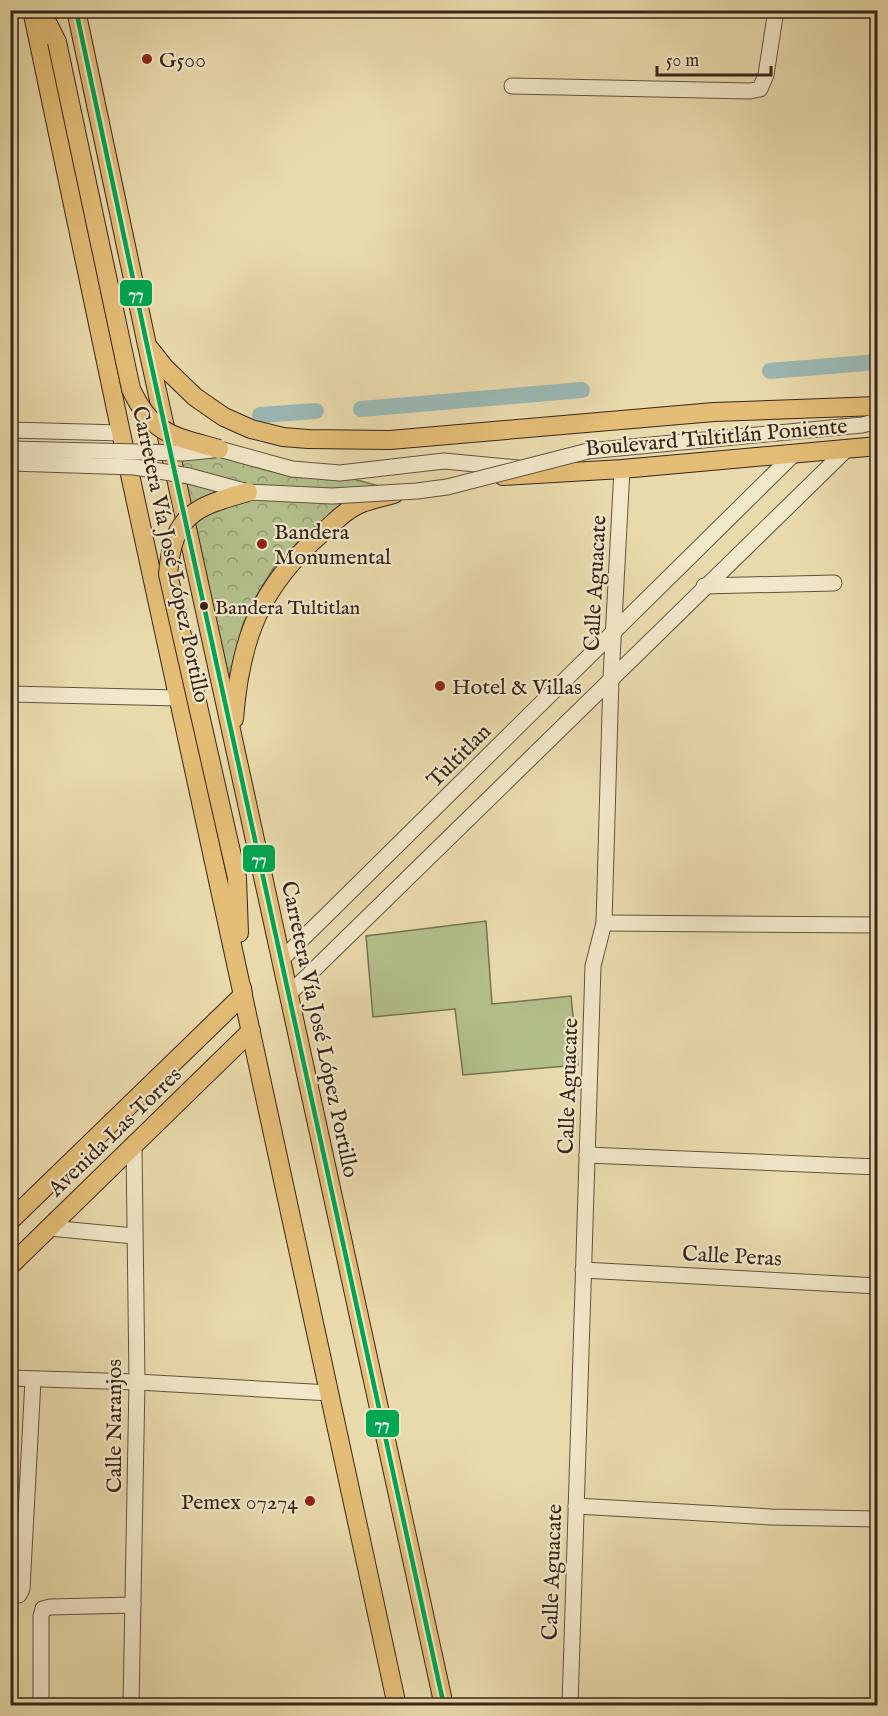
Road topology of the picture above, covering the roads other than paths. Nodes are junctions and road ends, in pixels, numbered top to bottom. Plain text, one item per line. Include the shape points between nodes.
1 (32, 10) edge
2 (41, 10) edge
3 (76, 10) edge
4 (776, 10) edge
5 (512, 86) dead end
6 (147, 345) junction
7 (878, 406) edge
8 (878, 421) edge
9 (10, 430) edge
10 (121, 433) junction
11 (878, 446) edge
12 (10, 449) edge
13 (219, 449) junction
14 (846, 450) junction
15 (794, 454) junction
16 (10, 463) edge
17 (622, 469) junction
18 (557, 472) junction
19 (248, 492) junction
20 (834, 583) dead end
21 (704, 586) junction
22 (615, 632) junction
23 (611, 678) junction
24 (10, 694) edge
25 (178, 698) junction
26 (232, 736) junction
27 (604, 923) junction
28 (878, 925) edge
29 (281, 960) junction
30 (289, 994) junction
31 (243, 995) junction
32 (251, 1030) junction
33 (134, 1146) junction
34 (587, 1155) junction
35 (878, 1167) edge
36 (10, 1221) edge
37 (49, 1228) junction
38 (134, 1236) junction
39 (10, 1266) edge
40 (584, 1270) junction
41 (878, 1286) edge
42 (10, 1378) edge
43 (33, 1380) junction
44 (137, 1382) junction
45 (330, 1393) junction
46 (576, 1506) junction
47 (878, 1519) edge
48 (15, 1596) edge
49 (133, 1605) junction
50 (44, 1609) junction
51 (40, 1706) edge
52 (131, 1706) edge
53 (397, 1706) edge
54 (444, 1706) edge
55 (570, 1706) edge

1 - 10 main road, Carretera Vía José López Portillo
2 - 13 main road, bridge via 57,42 131,389 147,418 157,427
3 - 6 main road, Carretera Vía José López Portillo
4 - 5 street via 766,75 760,88 750,91
6 - 7 main road via 195,397 224,417 251,429 308,440 390,440 714,412
6 - 26 main road, Carretera Vía José López Portillo
8 - 19 street, Boulevard Tultitlán Poniente, bridge via 588,451 417,491 332,496
9 - 10 street
10 - 25 main road, Carretera Vía José López Portillo
11 - 14 main road, Boulevard Tultitlán Poniente
12 - 13 street, bridge via 183,453
13 - 18 street via 292,469 340,473 444,461
14 - 15 main road, Boulevard Tultitlán Poniente
14 - 21 street
15 - 17 main road, Boulevard Tultitlán Poniente
15 - 22 street, Tultitlan
16 - 19 street, Boulevard Tultitlán Poniente, bridge via 135,467
17 - 18 main road, Boulevard Tultitlán Poniente
17 - 22 street, Calle Aguacate
18 - 26 main road, Boulevard Tultitlán Poniente via 460,478 354,506 300,552 272,587 258,613 239,670
19 - 31 main road, bridge via 201,507 190,515 174,540 168,574 237,878
20 - 21 street
21 - 23 street
22 - 23 street, Calle Aguacate
22 - 29 street, Tultitlan
23 - 27 street, Calle Aguacate
23 - 30 street
24 - 25 street
25 - 31 main road, Carretera Vía José López Portillo
26 - 29 main road, Carretera Vía José López Portillo
27 - 28 street
27 - 34 street, Calle Aguacate via 593,966
29 - 30 main road, Carretera Vía José López Portillo
30 - 54 main road, Carretera Vía José López Portillo
31 - 32 main road, Carretera Vía José López Portillo
31 - 36 main road, Avenida Las Torres
32 - 33 main road, Avenida Las Torres
32 - 45 main road, Carretera Vía José López Portillo
33 - 37 main road, Avenida Las Torres
33 - 38 street, Calle Naranjos
34 - 35 street
34 - 40 street, Calle Aguacate
37 - 38 street
37 - 39 main road, Avenida Las Torres
38 - 44 street, Calle Naranjos
40 - 41 street, Calle Peras
40 - 46 street, Calle Aguacate
42 - 43 street
43 - 44 street
43 - 48 street via 22,1589
44 - 45 street
44 - 49 street, Calle Naranjos
45 - 53 main road, Carretera Vía José López Portillo
46 - 47 street
46 - 55 street, Calle Aguacate
48 - 50 street
49 - 50 street
49 - 52 street, Calle Naranjos
50 - 51 street via 40,1616

